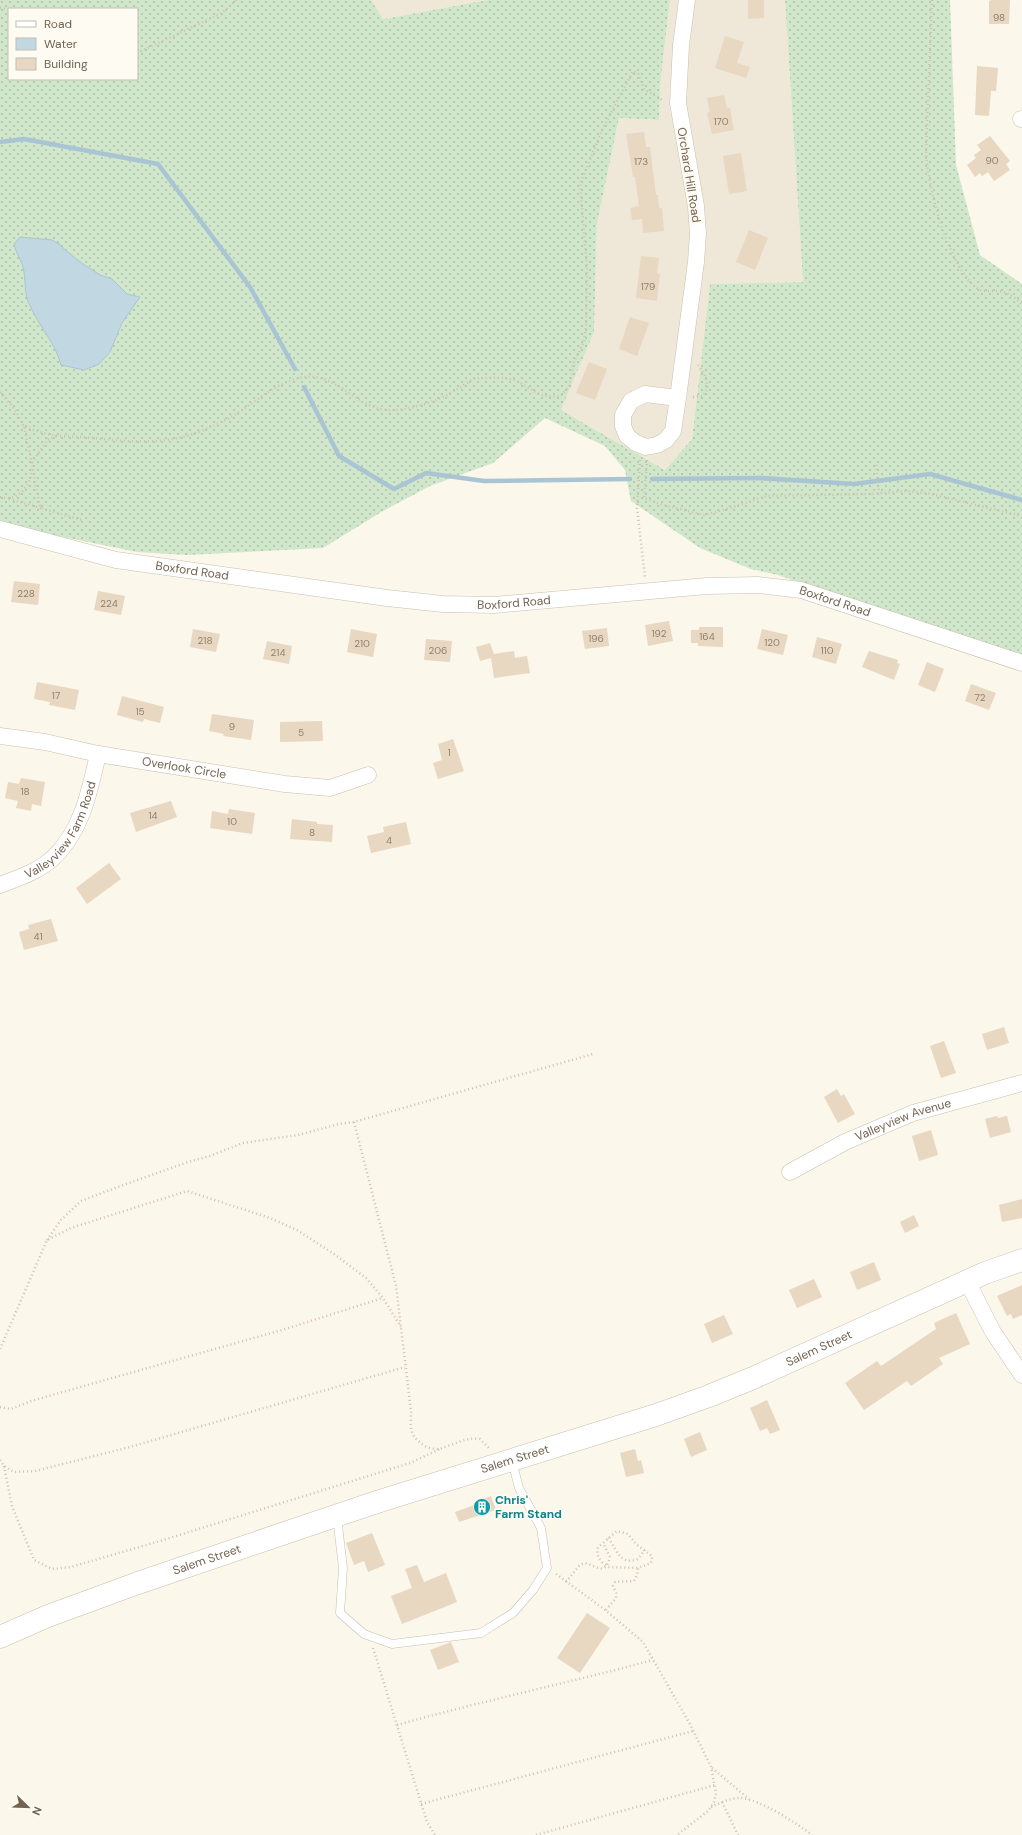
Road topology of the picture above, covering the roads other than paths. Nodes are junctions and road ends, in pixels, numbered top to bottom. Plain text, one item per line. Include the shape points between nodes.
1 (686, 0) edge
2 (684, 398) junction
3 (0, 529) edge
4 (1022, 663) edge
5 (0, 736) edge
6 (98, 754) junction
7 (368, 775) dead end
8 (0, 885) edge
9 (1022, 1083) edge
10 (790, 1172) dead end
11 (1022, 1260) edge
12 (967, 1281) junction
13 (1022, 1376) edge
14 (504, 1463) junction
15 (337, 1516) junction
16 (0, 1637) edge

1 - 2 street, Orchard Hill Road via 678,103 696,206 698,234
2 - 2 street, Orchard Hill Road via 645,394 635,398 627,405 623,416 627,436 645,450 657,445 670,435
3 - 4 street, Boxford Road via 116,560 443,604 494,605 707,586 758,585 801,590
5 - 6 street, Overlook Circle via 45,742
6 - 7 street, Overlook Circle via 285,784 330,788
6 - 8 street, Valleyview Farm Road via 87,803 68,840 54,857 41,867
9 - 10 street, Valleyview Avenue via 913,1113 845,1142
11 - 12 main road, Salem Street
12 - 13 street via 993,1332
12 - 14 main road, Salem Street via 709,1396
14 - 15 main road, Salem Street
14 - 15 lane via 541,1528 547,1568 533,1590 513,1613 480,1633 392,1644 364,1634 340,1613 343,1568
15 - 16 main road, Salem Street via 138,1583 48,1616

